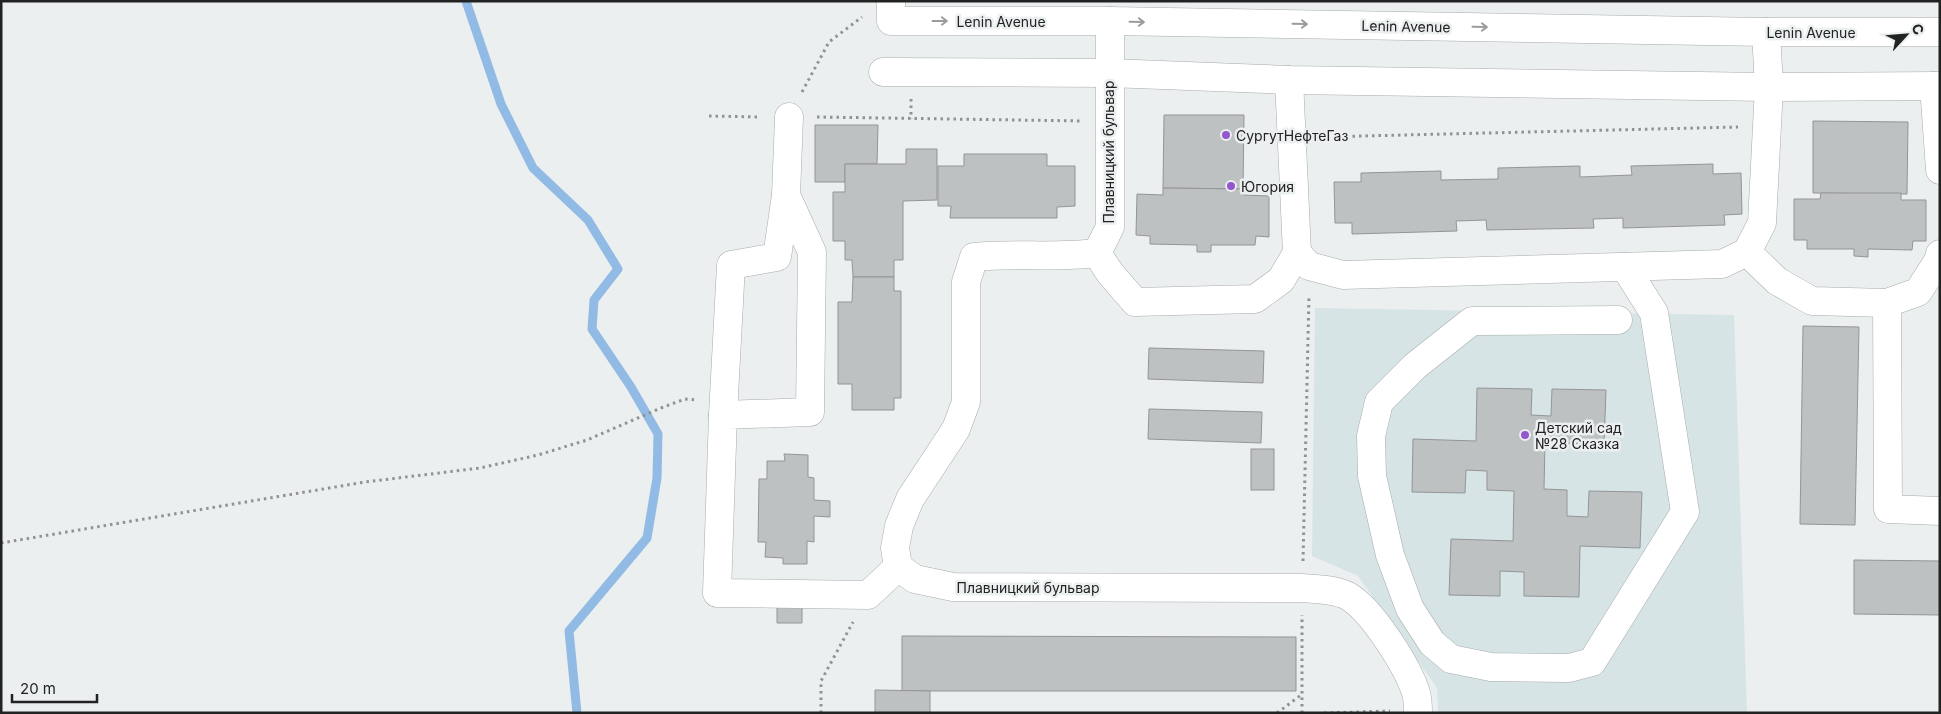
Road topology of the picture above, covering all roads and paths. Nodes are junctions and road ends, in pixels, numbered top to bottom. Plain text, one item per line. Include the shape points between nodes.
1 (891, 1) edge
2 (863, 16) dead end
3 (1110, 21) junction
4 (1766, 32) junction
5 (1940, 32) edge
6 (883, 72) dead end
7 (1109, 74) junction
8 (1289, 80) junction
9 (1937, 86) edge
10 (1769, 87) junction
11 (709, 116) dead end
12 (789, 117) junction
13 (1108, 122) junction
14 (1767, 126) junction
15 (1292, 138) junction
16 (1940, 170) edge
17 (786, 195) junction
18 (1097, 252) junction
19 (1747, 252) junction
20 (1940, 254) edge
21 (1303, 260) junction
22 (1625, 267) junction
23 (1887, 302) junction
24 (1618, 320) dead end
25 (661, 408) dead end
26 (723, 415) junction
27 (1940, 511) edge
28 (1, 543) edge
29 (898, 567) junction
30 (1302, 588) junction
31 (868, 595) junction
32 (1302, 695) junction
33 (1287, 705) junction
34 (1418, 712) edge
35 (821, 713) edge
36 (1277, 713) edge
37 (1287, 713) edge
38 (1302, 713) edge
39 (1324, 713) edge

1 -> 3 street, Lenin Avenue via 891,21
2 - 12 path via 830,42
3 -> 4 street, Lenin Avenue
3 - 7 street, Плавницкий бульвар
4 - 5 street, Lenin Avenue
4 - 10 street
6 - 7 street
7 - 8 street
7 - 13 street, Плавницкий бульвар
8 - 10 street
8 - 15 street
9 - 10 street
9 - 16 street
10 - 14 street
11 - 12 path
12 - 13 path
12 - 17 street
13 - 18 street, Плавницкий бульвар via 1110,227
14 - 15 path
14 - 19 street via 1762,223
15 - 21 street
17 - 26 street via 777,257 731,265
17 - 26 street via 812,252 810,412
18 - 21 street via 1135,302 1255,299
18 - 29 street via 1071,256 974,257 966,282 966,402 956,429 910,499 898,526 895,548
19 - 22 street via 1722,264
19 - 23 street via 1777,281 1812,301
20 - 23 street via 1918,292
21 - 22 street via 1343,274
21 - 30 path
22 - 24 street via 1654,313 1686,512 1592,662 1569,668 1491,667 1450,659 1432,643 1410,609 1390,555 1372,476 1371,436 1379,402 1415,366 1472,321
23 - 27 street via 1888,509
25 - 28 path via 587,440 480,468 365,482
26 - 31 street via 717,593
29 - 30 street, Плавницкий бульвар via 915,579 953,587
29 - 31 street
30 - 32 path
30 - 34 street, Плавницкий бульвар via 1328,590 1346,595 1360,604 1375,621 1400,661 1416,694
31 - 35 path via 821,681
32 - 33 path
32 - 38 path
33 - 36 path
33 - 37 path
34 - 39 path

